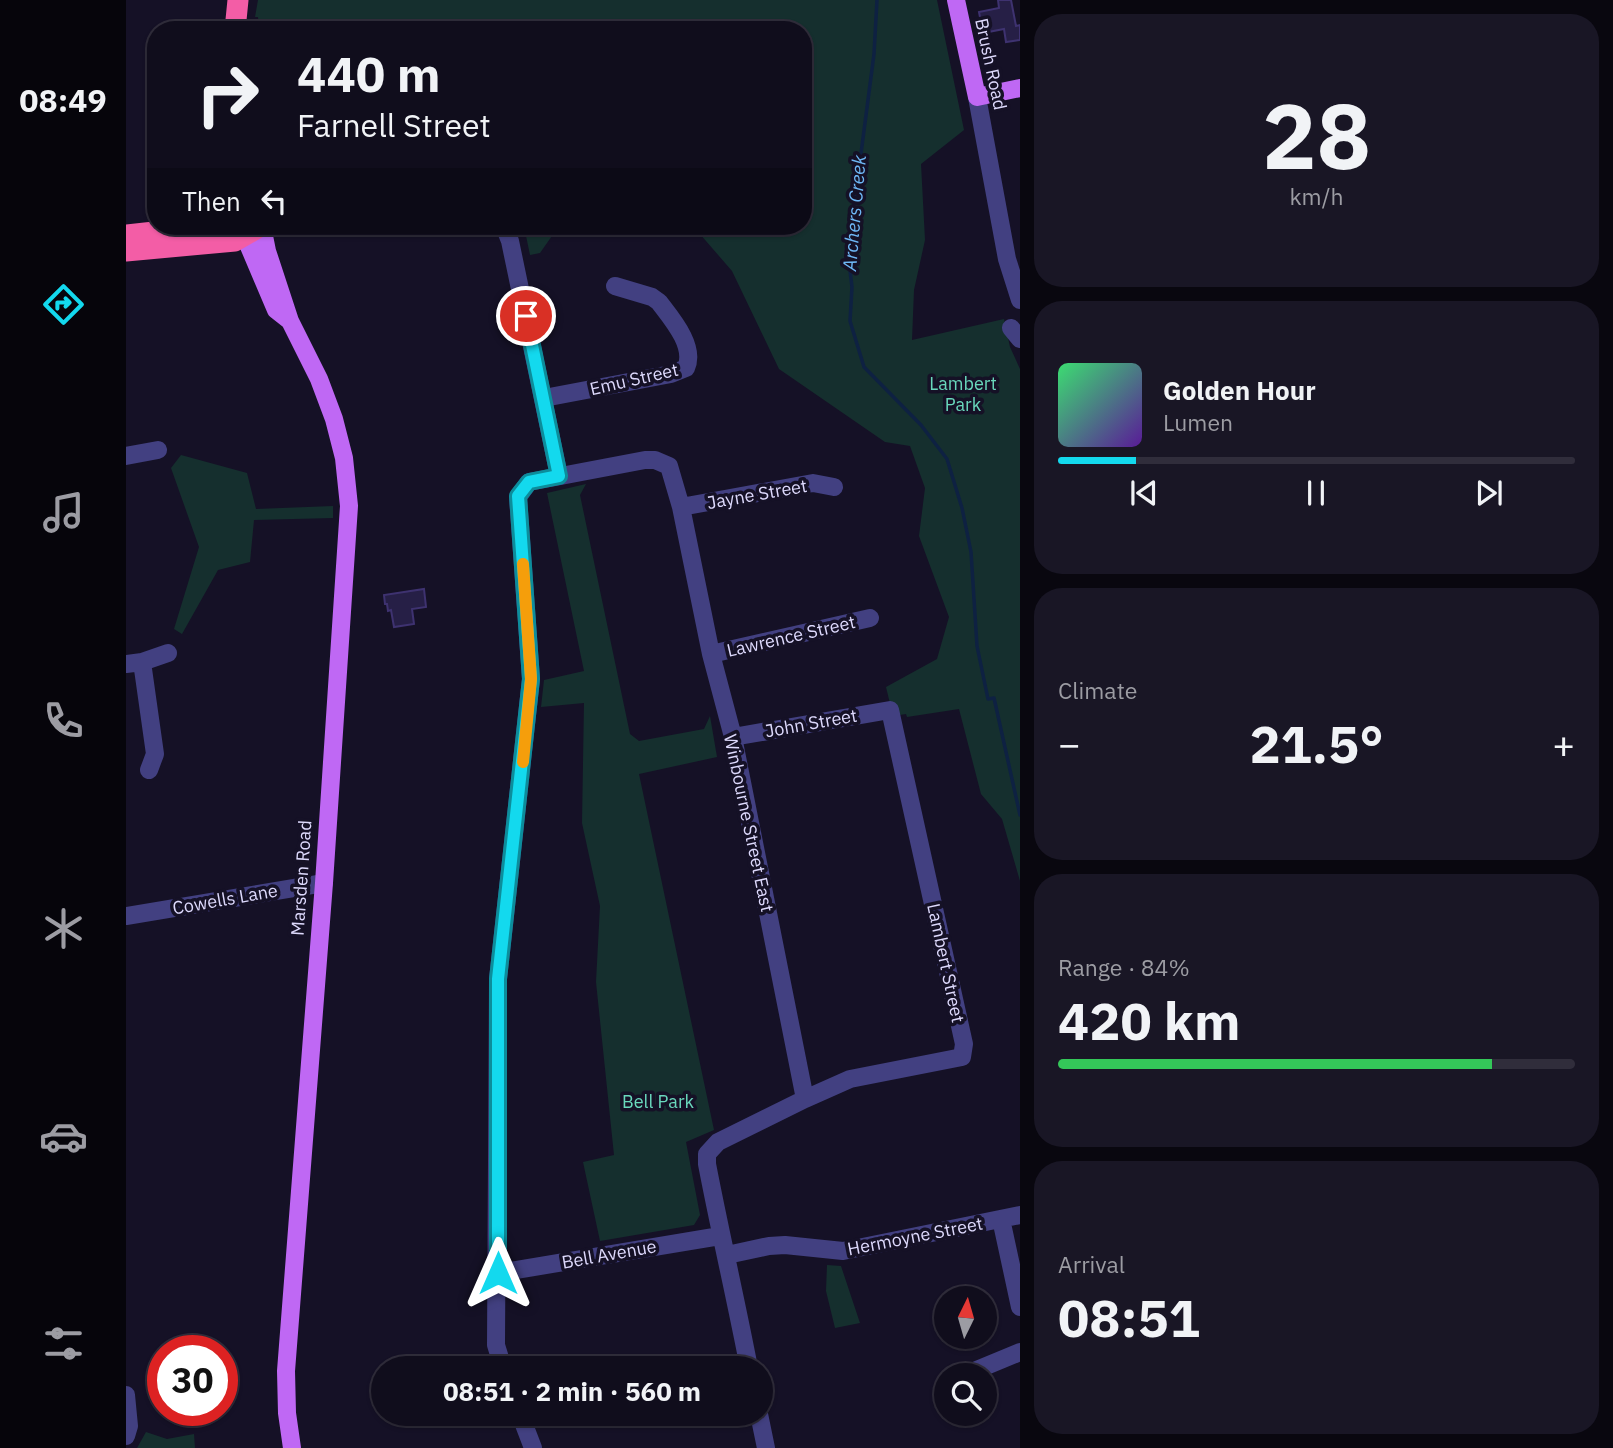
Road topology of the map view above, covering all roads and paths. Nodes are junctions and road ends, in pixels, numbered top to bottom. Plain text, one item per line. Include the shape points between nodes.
1 (238, 0) edge
2 (956, 0) edge
3 (236, 21) edge
4 (1020, 88) edge
5 (977, 97) junction
6 (147, 233) edge
7 (126, 235) edge
8 (236, 235) edge
9 (255, 235) edge
10 (508, 235) edge
11 (126, 251) edge
12 (615, 286) dead end
13 (1019, 300) edge
14 (544, 398) junction
15 (158, 450) dead end
16 (126, 456) edge
17 (559, 476) junction
18 (834, 487) dead end
19 (681, 508) junction
20 (870, 618) dead end
21 (168, 653) dead end
22 (711, 654) junction
23 (134, 663) edge
24 (890, 710) joint
25 (733, 737) junction
26 (149, 770) dead end
27 (324, 883) junction
28 (126, 916) edge
29 (805, 1098) junction
30 (1020, 1215) edge
31 (1001, 1219) junction
32 (720, 1236) junction
33 (727, 1255) junction
34 (498, 1273) junction
35 (1020, 1307) edge
36 (1020, 1352) edge
37 (499, 1356) edge
38 (747, 1356) edge
39 (993, 1363) edge
40 (126, 1395) edge
41 (525, 1426) edge
42 (761, 1426) edge
43 (126, 1436) edge
44 (292, 1448) edge
45 (533, 1448) edge
46 (766, 1448) edge

1 - 3 highway
2 - 5 main road, Brush Road
4 - 5 main road
5 - 13 street, Brush Road
6 - 7 highway
8 - 11 highway via 214,244
9 - 27 main road, Marsden Road via 276,310 290,321 319,379 344,458 349,506
10 - 14 street
12 - 14 street, Emu Street via 659,302 687,346 686,368
14 - 17 street
15 - 16 street
17 - 19 street, Winbourne Street East via 655,460 669,467
17 - 34 street, Winbourne Street East via 529,482 518,496 531,679 498,979
18 - 19 street, Jayne Street via 813,483
19 - 22 street, Winbourne Street East
20 - 22 street, Lawrence Street
21 - 23 street
22 - 25 street, Winbourne Street East
23 - 26 street via 155,754
24 - 25 street, John Street
24 - 29 street, Lambert Street via 964,1044 962,1057 850,1079
25 - 29 street, Winbourne Street East
27 - 28 street, Cowells Lane
27 - 44 main road, Marsden Road via 286,1371
29 - 32 street via 718,1142 707,1154
30 - 31 street, Hermoyne Street
31 - 33 street, Hermoyne Street via 843,1251 785,1245
31 - 35 street
32 - 33 street
32 - 34 street, Bell Avenue
33 - 38 street
34 - 37 street, Winbourne Street East
36 - 39 street
40 - 43 street
41 - 45 street
42 - 46 street

